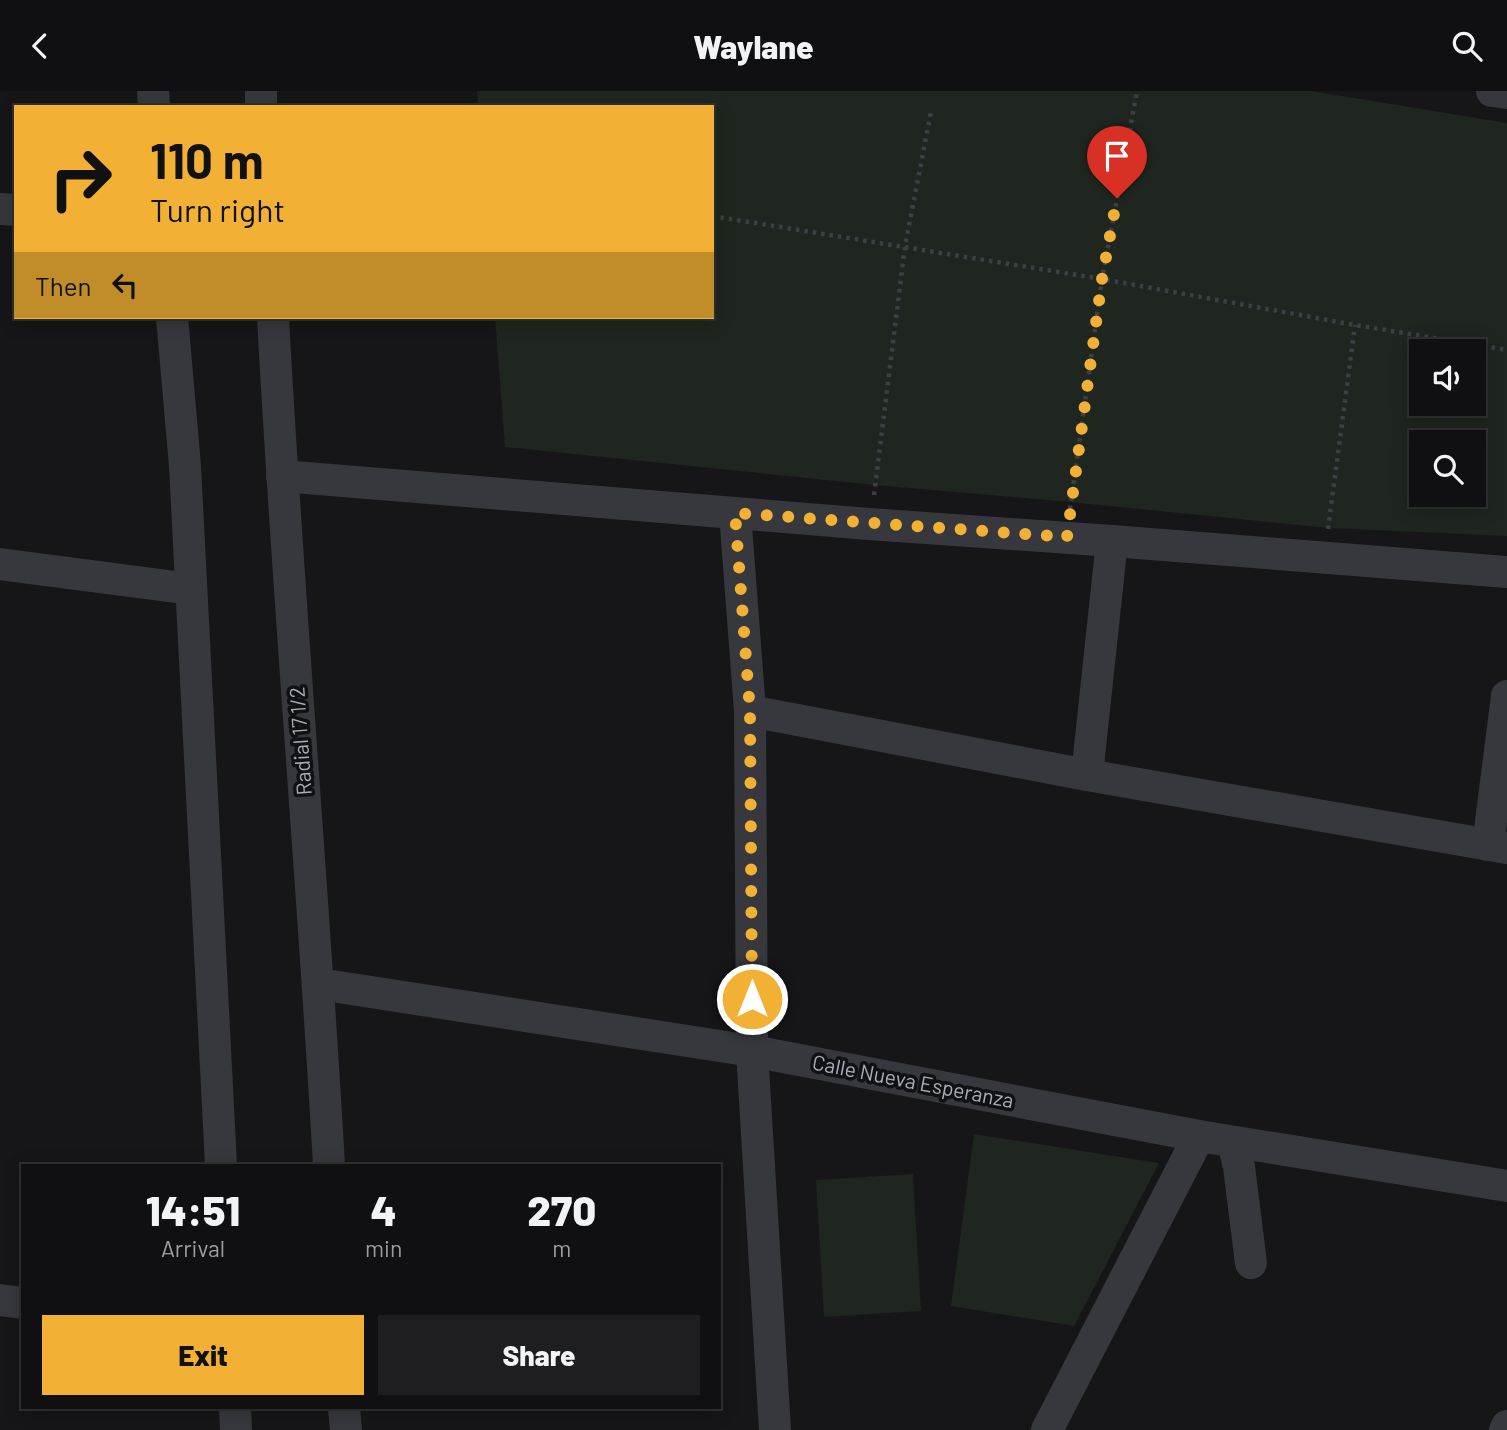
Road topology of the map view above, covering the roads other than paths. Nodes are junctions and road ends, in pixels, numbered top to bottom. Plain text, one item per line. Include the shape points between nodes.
1 (1492, 91) edge
2 (1507, 93) edge
3 (172, 319) edge
4 (273, 319) edge
5 (282, 476) junction
6 (735, 513) junction
7 (1112, 541) junction
8 (0, 564) edge
9 (1507, 572) edge
10 (191, 589) junction
11 (1507, 696) edge
12 (750, 711) junction
13 (1087, 775) junction
14 (1497, 847) edge
15 (319, 984) junction
16 (752, 1051) junction
17 (1199, 1136) junction
18 (1233, 1142) junction
19 (221, 1164) edge
20 (329, 1164) edge
21 (1507, 1186) edge
22 (1251, 1263) dead end
23 (0, 1300) edge
24 (21, 1303) edge
25 (235, 1409) edge
26 (344, 1409) edge
27 (236, 1430) edge
28 (346, 1430) edge
29 (775, 1430) edge
30 (1047, 1430) edge

1 - 2 street
3 - 10 street
4 - 5 street, Radial 17 1/2
5 - 6 street
5 - 15 street, Radial 17 1/2
6 - 7 street
6 - 12 street
7 - 9 street
7 - 13 street
8 - 10 street
10 - 19 street
11 - 14 street
12 - 13 street
12 - 16 street
13 - 14 street
15 - 16 street, Calle Nueva Esperanza
15 - 20 street, Radial 17 1/2
16 - 17 street, Calle Nueva Esperanza
16 - 29 street
17 - 18 street, Calle Nueva Esperanza
17 - 30 street
18 - 21 street, Calle Nueva Esperanza
18 - 22 street
23 - 24 street
25 - 27 street
26 - 28 street

